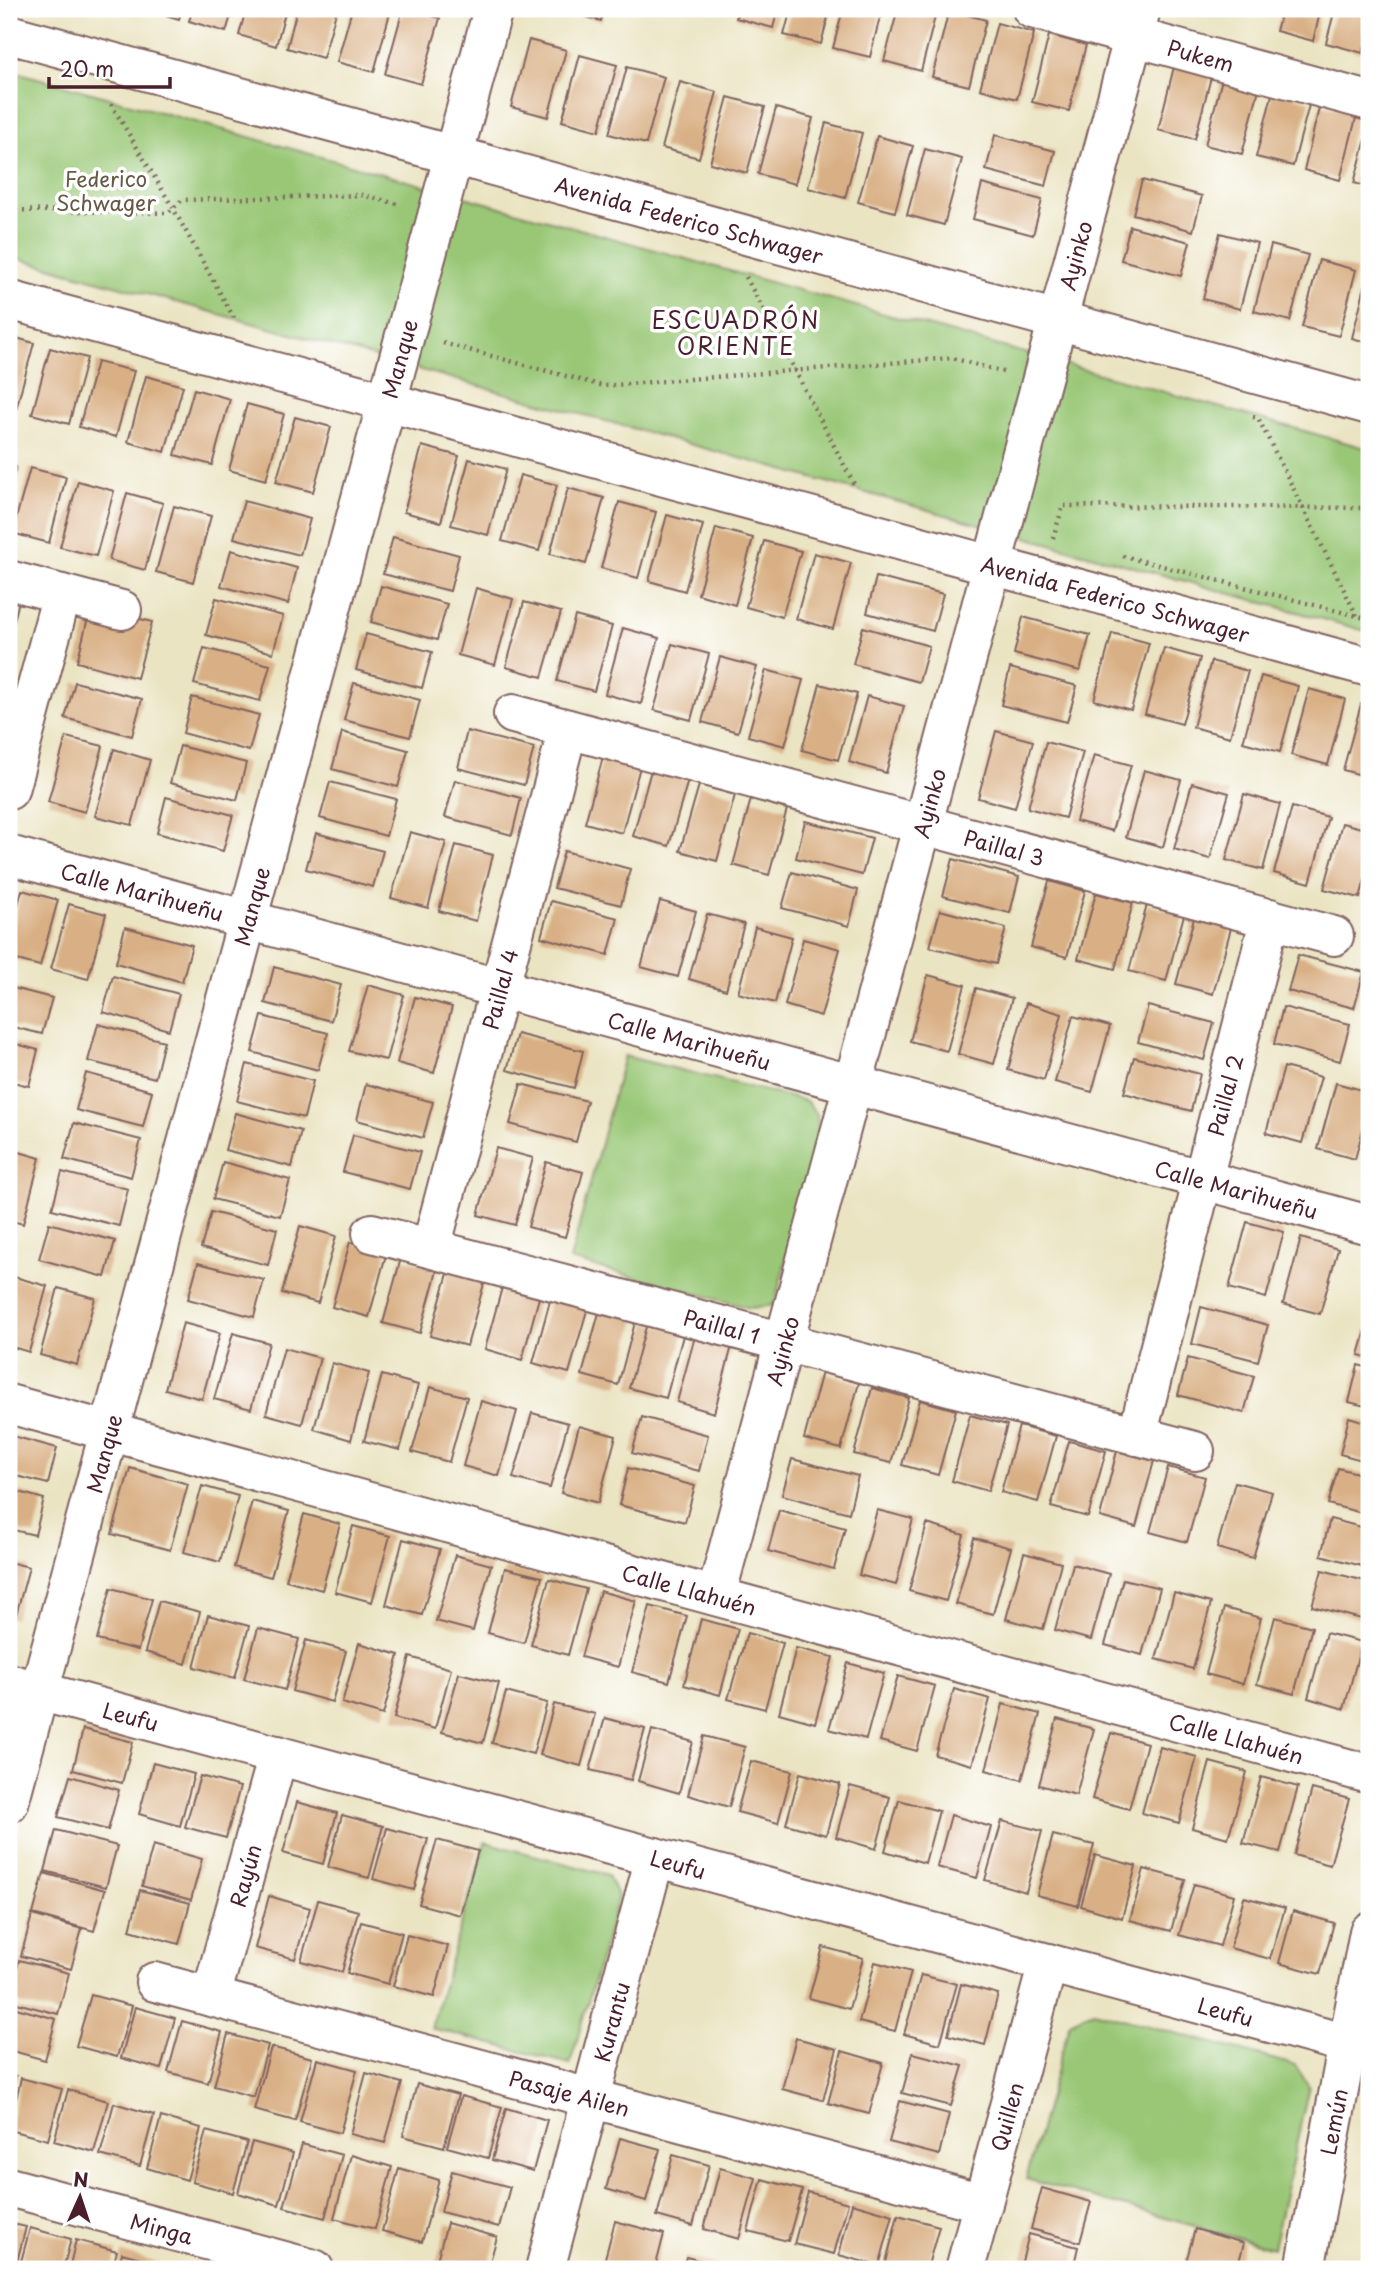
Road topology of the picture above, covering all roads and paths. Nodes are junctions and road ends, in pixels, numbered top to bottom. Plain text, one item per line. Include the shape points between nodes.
1 (493, 9) edge
2 (1032, 9) edge
3 (1137, 23) edge
4 (9, 34) edge
5 (107, 98) dead end
6 (1369, 101) edge
7 (453, 155) junction
8 (173, 208) junction
9 (9, 210) edge
10 (437, 214) junction
11 (746, 275) dead end
12 (9, 300) edge
13 (234, 319) dead end
14 (1057, 320) junction
15 (405, 332) junction
16 (795, 371) junction
17 (1041, 382) junction
18 (387, 402) junction
19 (1369, 405) edge
20 (1245, 415) dead end
21 (855, 487) dead end
22 (1301, 508) junction
23 (1369, 508) edge
24 (1053, 538) dead end
25 (992, 566) junction
26 (9, 580) edge
27 (62, 594) junction
28 (122, 610) dead end
29 (1357, 616) dead end
30 (1369, 667) edge
31 (513, 714) dead end
32 (568, 729) junction
33 (9, 790) edge
34 (923, 825) junction
35 (9, 855) edge
36 (1270, 918) junction
37 (247, 920) junction
38 (1334, 936) dead end
39 (499, 988) junction
40 (853, 1084) junction
41 (1203, 1179) junction
42 (1369, 1225) edge
43 (372, 1233) dead end
44 (430, 1248) junction
45 (784, 1342) junction
46 (9, 1404) edge
47 (109, 1431) junction
48 (1137, 1436) junction
49 (1195, 1451) dead end
50 (716, 1596) junction
51 (24, 1687) edge
52 (278, 1755) junction
53 (1369, 1774) edge
54 (9, 1803) edge
55 (655, 1857) junction
56 (1369, 1932) edge
57 (1048, 1963) junction
58 (155, 1982) dead end
59 (211, 1997) junction
60 (1348, 2044) junction
61 (591, 2099) junction
62 (9, 2187) edge
63 (983, 2203) junction
64 (314, 2269) edge
65 (545, 2269) edge
66 (965, 2269) edge
67 (1305, 2269) edge

1 - 7 street, Manque
2 - 3 street, Pukem
3 - 6 street, Pukem
3 - 14 street, Ayinko
4 - 7 street, Avenida Federico Schwager
5 - 8 path
7 - 10 street, Manque
7 - 14 street, Avenida Federico Schwager
8 - 9 path via 168,213
8 - 10 path via 182,200 363,195
8 - 13 path
10 - 15 street, Manque
11 - 16 path
12 - 18 street, Avenida Federico Schwager
14 - 17 street, Ayinko
14 - 19 street, Avenida Federico Schwager
15 - 16 path via 603,386
15 - 18 street, Manque
16 - 17 path via 952,358
16 - 21 path
17 - 25 street, Ayinko
18 - 25 street, Avenida Federico Schwager
18 - 37 street, Manque
20 - 22 path via 1258,418
22 - 23 path
22 - 24 path via 1063,506
22 - 29 path
25 - 30 street, Avenida Federico Schwager
25 - 34 street, Ayinko
26 - 27 street
27 - 28 street
27 - 33 street
31 - 32 street, Paillal 3
32 - 34 street, Paillal 3
32 - 39 street, Paillal 4
34 - 36 street, Paillal 3
34 - 40 street, Ayinko
35 - 37 street, Calle Marihueñu
36 - 38 street, Paillal 3
36 - 41 street, Paillal 2
37 - 39 street, Calle Marihueñu
37 - 47 street, Manque
39 - 40 street, Calle Marihueñu
39 - 44 street, Paillal 4
40 - 41 street, Calle Marihueñu
40 - 45 street, Ayinko
41 - 42 street, Calle Marihueñu
41 - 48 street, Paillal 2
43 - 44 street, Paillal 1
44 - 45 street, Paillal 1
45 - 48 street, Paillal 1
45 - 50 street, Ayinko
46 - 47 street, Calle Llahuén
47 - 50 street, Calle Llahuén
47 - 51 street, Manque
48 - 49 street, Paillal 1
50 - 53 street, Calle Llahuén
51 - 52 street, Leufu
51 - 54 street, Manque
52 - 55 street, Leufu
52 - 59 street, Rayún
55 - 57 street, Leufu
55 - 61 street, Kurantu
56 - 60 street, Lemún
57 - 60 street, Leufu
57 - 63 street, Quillen
58 - 59 street, Pasaje Ailen
59 - 61 street, Pasaje Ailen
60 - 67 street, Lemún
61 - 63 street, Pasaje Ailen
61 - 65 street, Kurantu
62 - 64 street, Minga
63 - 66 street, Quillen

